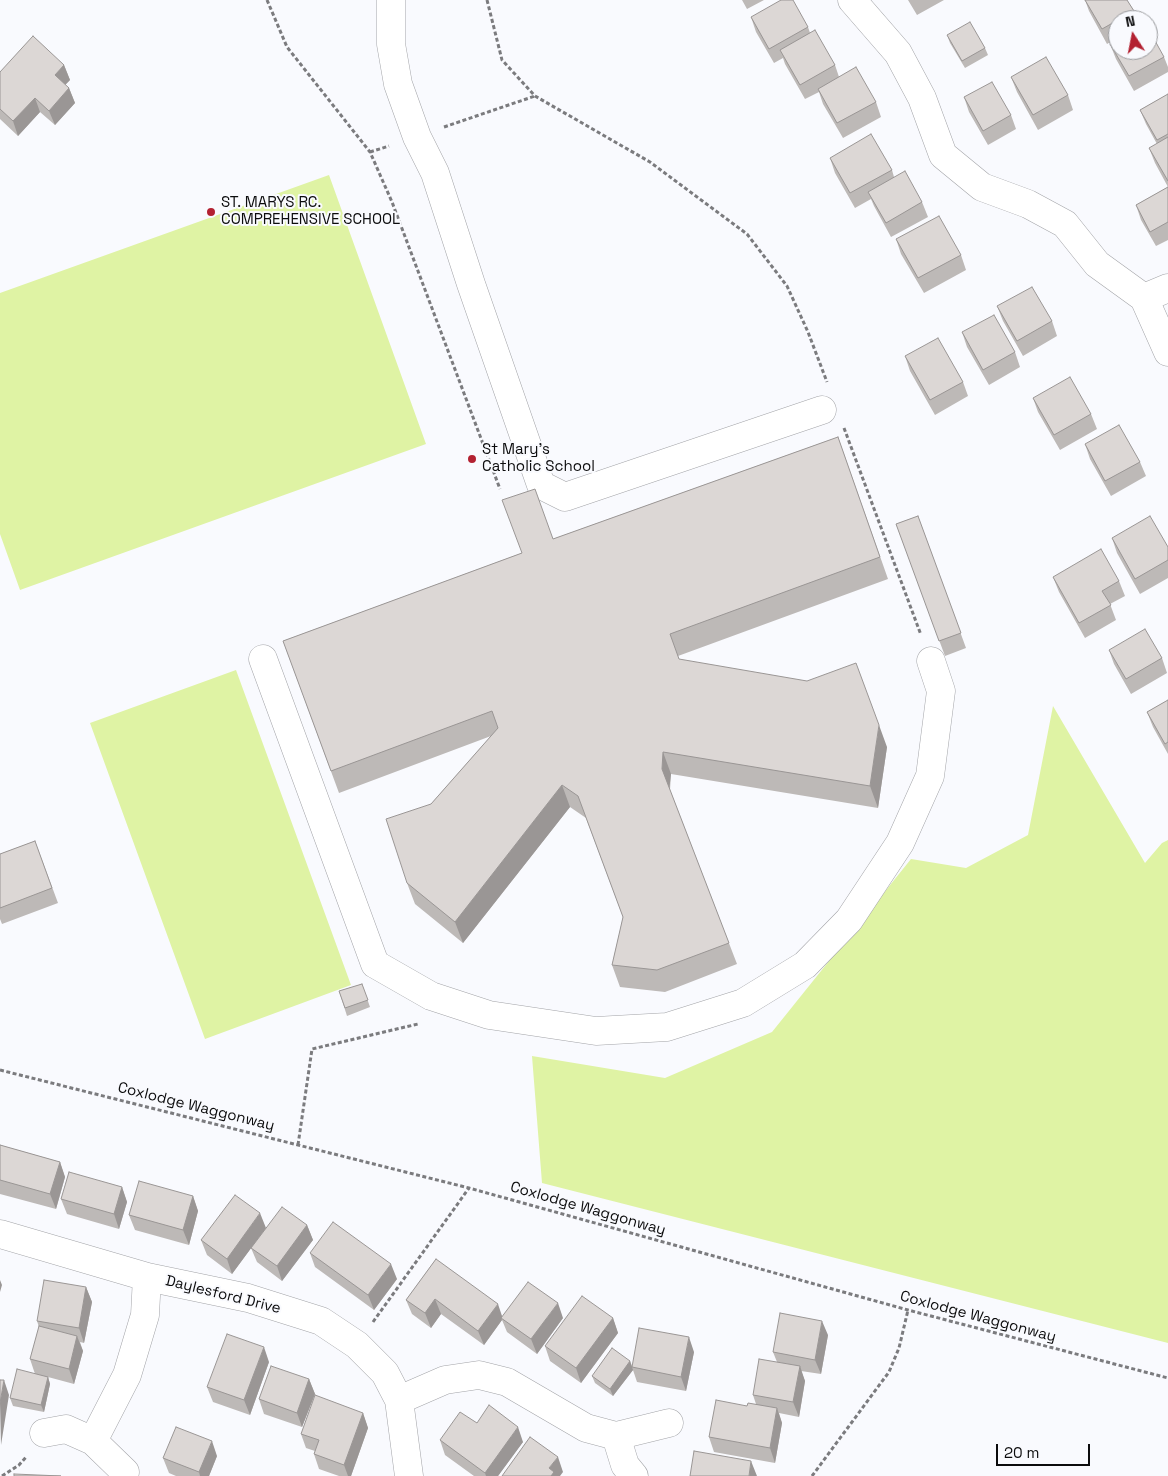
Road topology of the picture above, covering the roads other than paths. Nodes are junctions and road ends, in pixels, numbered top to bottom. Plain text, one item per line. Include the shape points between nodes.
1 (391, 0) edge
2 (852, 0) edge
3 (1156, 293) edge
4 (1168, 352) edge
5 (831, 406) road end
6 (263, 659) dead end
7 (931, 662) road end
8 (0, 1234) edge
9 (147, 1277) junction
10 (399, 1400) junction
11 (669, 1423) dead end
12 (44, 1433) dead end
13 (616, 1436) junction
14 (93, 1440) junction
15 (126, 1472) dead end
16 (409, 1476) edge
17 (634, 1476) edge

1 - 5 street via 391,44 398,84 417,137 435,173 541,485 565,497
2 - 3 street via 898,53 922,98 943,155 982,187 1028,204 1065,224 1096,264
3 - 4 street
6 - 7 street via 375,964 431,996 489,1015 596,1031 667,1027 743,1003 805,965 849,920 900,844 930,776 942,691
8 - 9 street, Daylesford Drive
9 - 10 street, Daylesford Drive via 248,1298 322,1321 357,1345 385,1373
9 - 14 street via 145,1315 127,1375
10 - 13 street via 445,1380 479,1375 507,1382 586,1428
10 - 16 street, Daylesford Drive
11 - 13 street
12 - 14 street via 66,1429
13 - 17 street via 625,1465
14 - 15 street

